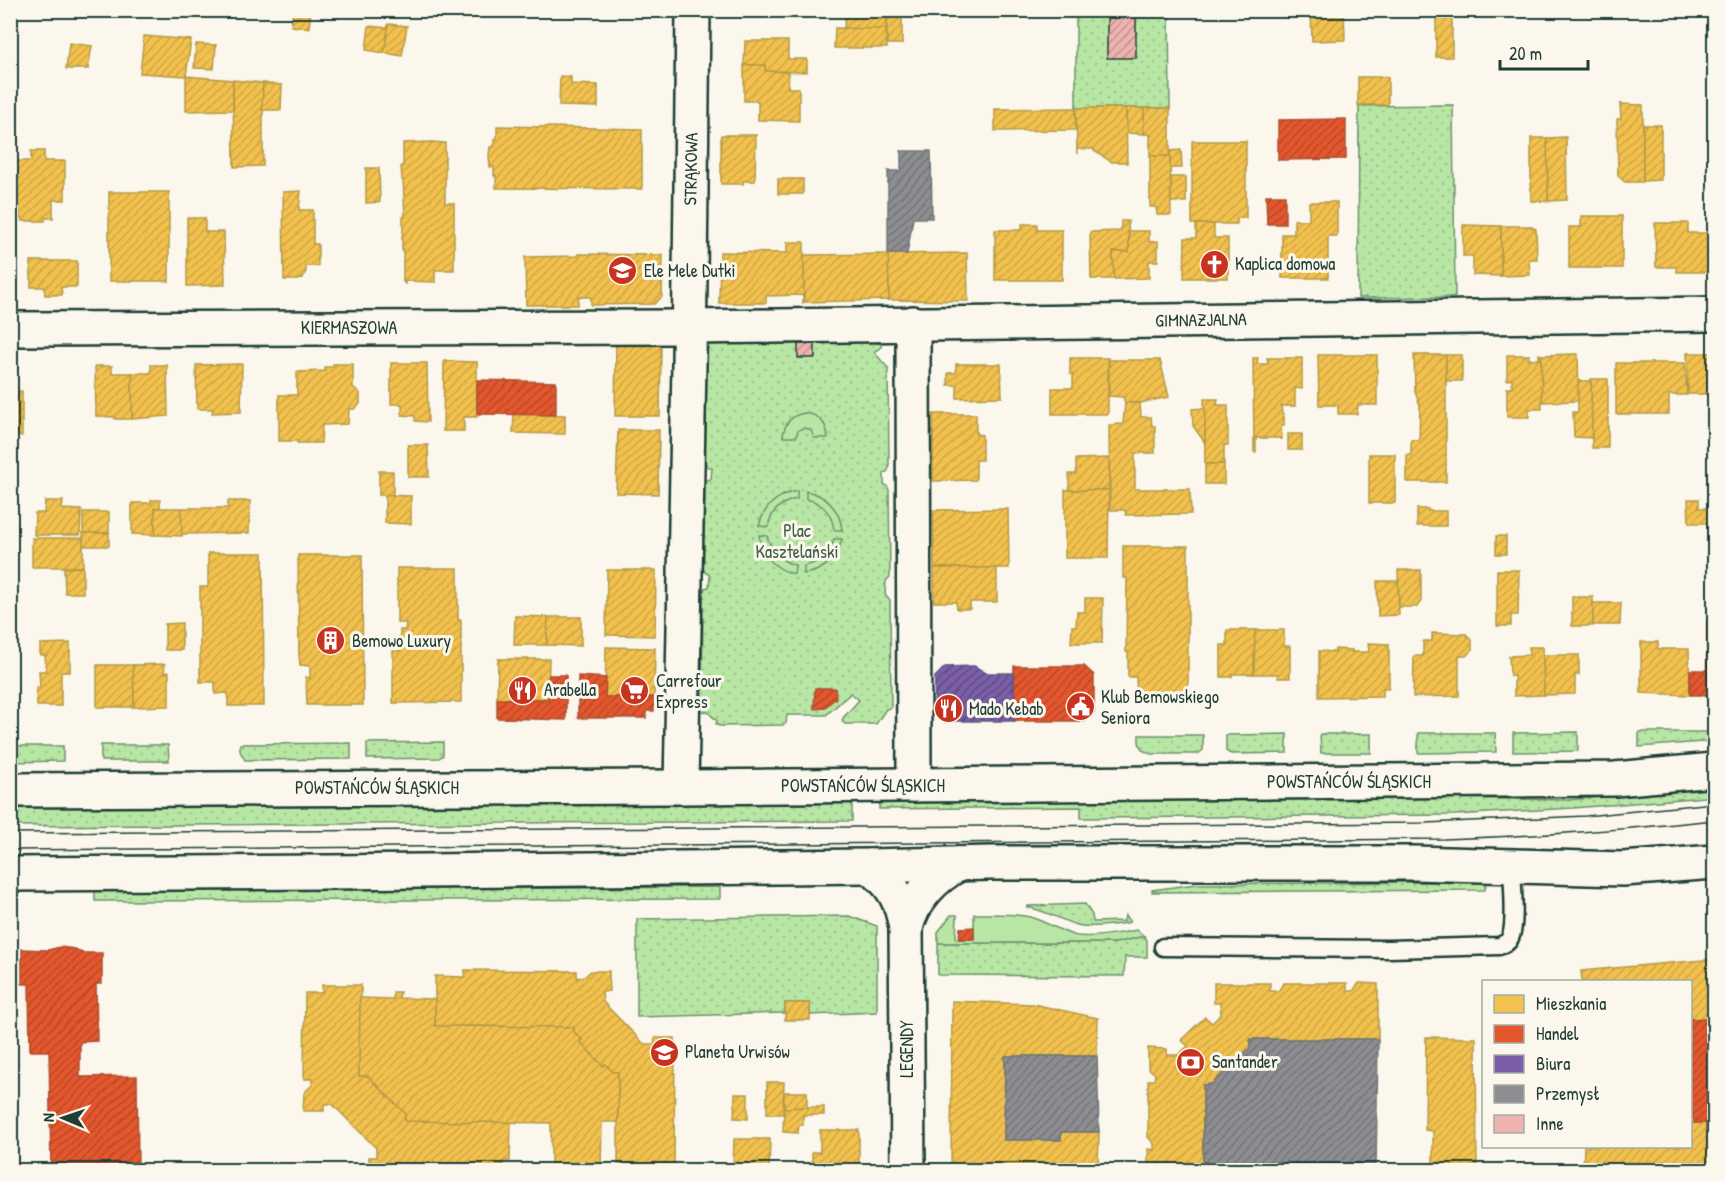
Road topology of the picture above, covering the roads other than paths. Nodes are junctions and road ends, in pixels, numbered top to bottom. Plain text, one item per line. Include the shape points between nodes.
1 (693, 10) edge
2 (1714, 314) edge
3 (913, 323) junction
4 (688, 327) junction
5 (10, 329) edge
6 (1714, 770) edge
7 (914, 785) junction
8 (681, 787) junction
9 (10, 790) edge
10 (1714, 862) edge
11 (959, 864) junction
12 (869, 866) junction
13 (1512, 866) junction
14 (10, 874) edge
15 (906, 928) junction
16 (1163, 947) dead end
17 (908, 1170) edge

1 - 4 main road, STRĄKOWA
2 - 3 main road, GIMNAZJALNA
3 - 4 main road, GIMNAZJALNA
3 - 7 main road
4 - 5 main road, KIERMASZOWA
4 - 8 main road
6 - 7 main road, POWSTAŃCÓW ŚLĄSKICH via 1615,779
7 - 8 main road, POWSTAŃCÓW ŚLĄSKICH
8 - 9 main road, POWSTAŃCÓW ŚLĄSKICH
10 - 13 main road via 1623,869
11 - 12 main road
11 - 13 main road
11 - 15 main road, LEGENDY via 933,881 909,916
12 - 14 main road
12 - 15 main road, LEGENDY via 894,891
13 - 16 lane via 1514,926 1507,943 1499,946
15 - 17 main road, LEGENDY

